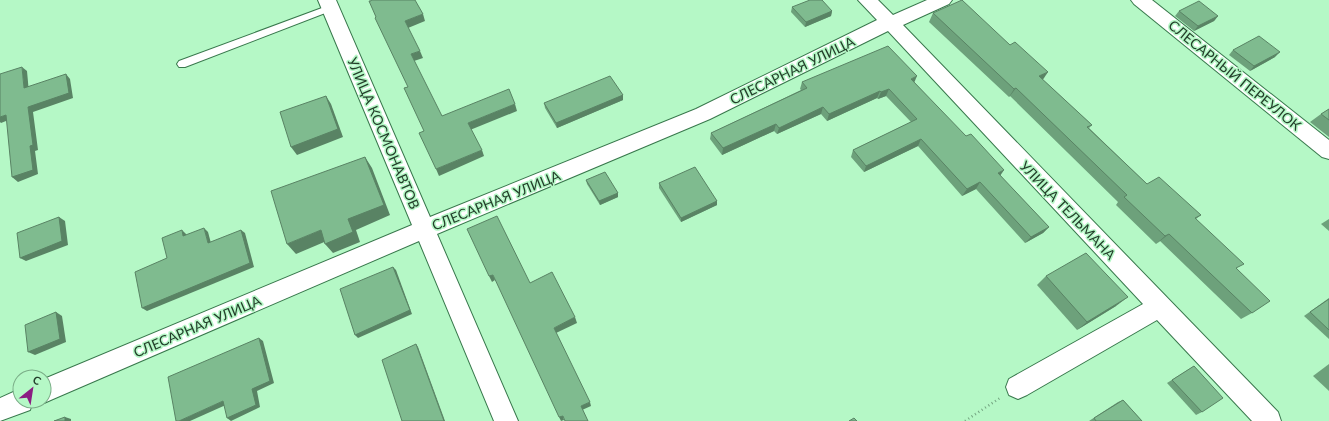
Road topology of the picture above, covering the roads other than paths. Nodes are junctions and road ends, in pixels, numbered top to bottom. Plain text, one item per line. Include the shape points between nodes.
1 (867, 0) edge
2 (943, 0) edge
3 (1140, 0) edge
4 (328, 4) edge
5 (890, 22) junction
6 (182, 64) dead end
7 (1329, 151) edge
8 (425, 229) junction
9 (1160, 306) junction
10 (1018, 387) road end
11 (52, 388) edge
12 (12, 405) edge
13 (0, 410) edge
14 (506, 421) edge
15 (1269, 421) edge

1 - 5 street, УЛИЦА ТЕЛЬМАНА
2 - 5 street, СЛЕСАРНАЯ УЛИЦА
3 - 7 street, СЛЕСАРНЫЙ ПЕРЕУЛОК
4 - 6 lane
4 - 8 street, УЛИЦА КОСМОНАВТОВ
5 - 8 street, СЛЕСАРНАЯ УЛИЦА via 703,114
5 - 9 street, УЛИЦА ТЕЛЬМАНА
8 - 11 street, СЛЕСАРНАЯ УЛИЦА
8 - 14 street, УЛИЦА КОСМОНАВТОВ
9 - 10 street
9 - 15 street, УЛИЦА ТЕЛЬМАНА
12 - 13 street

